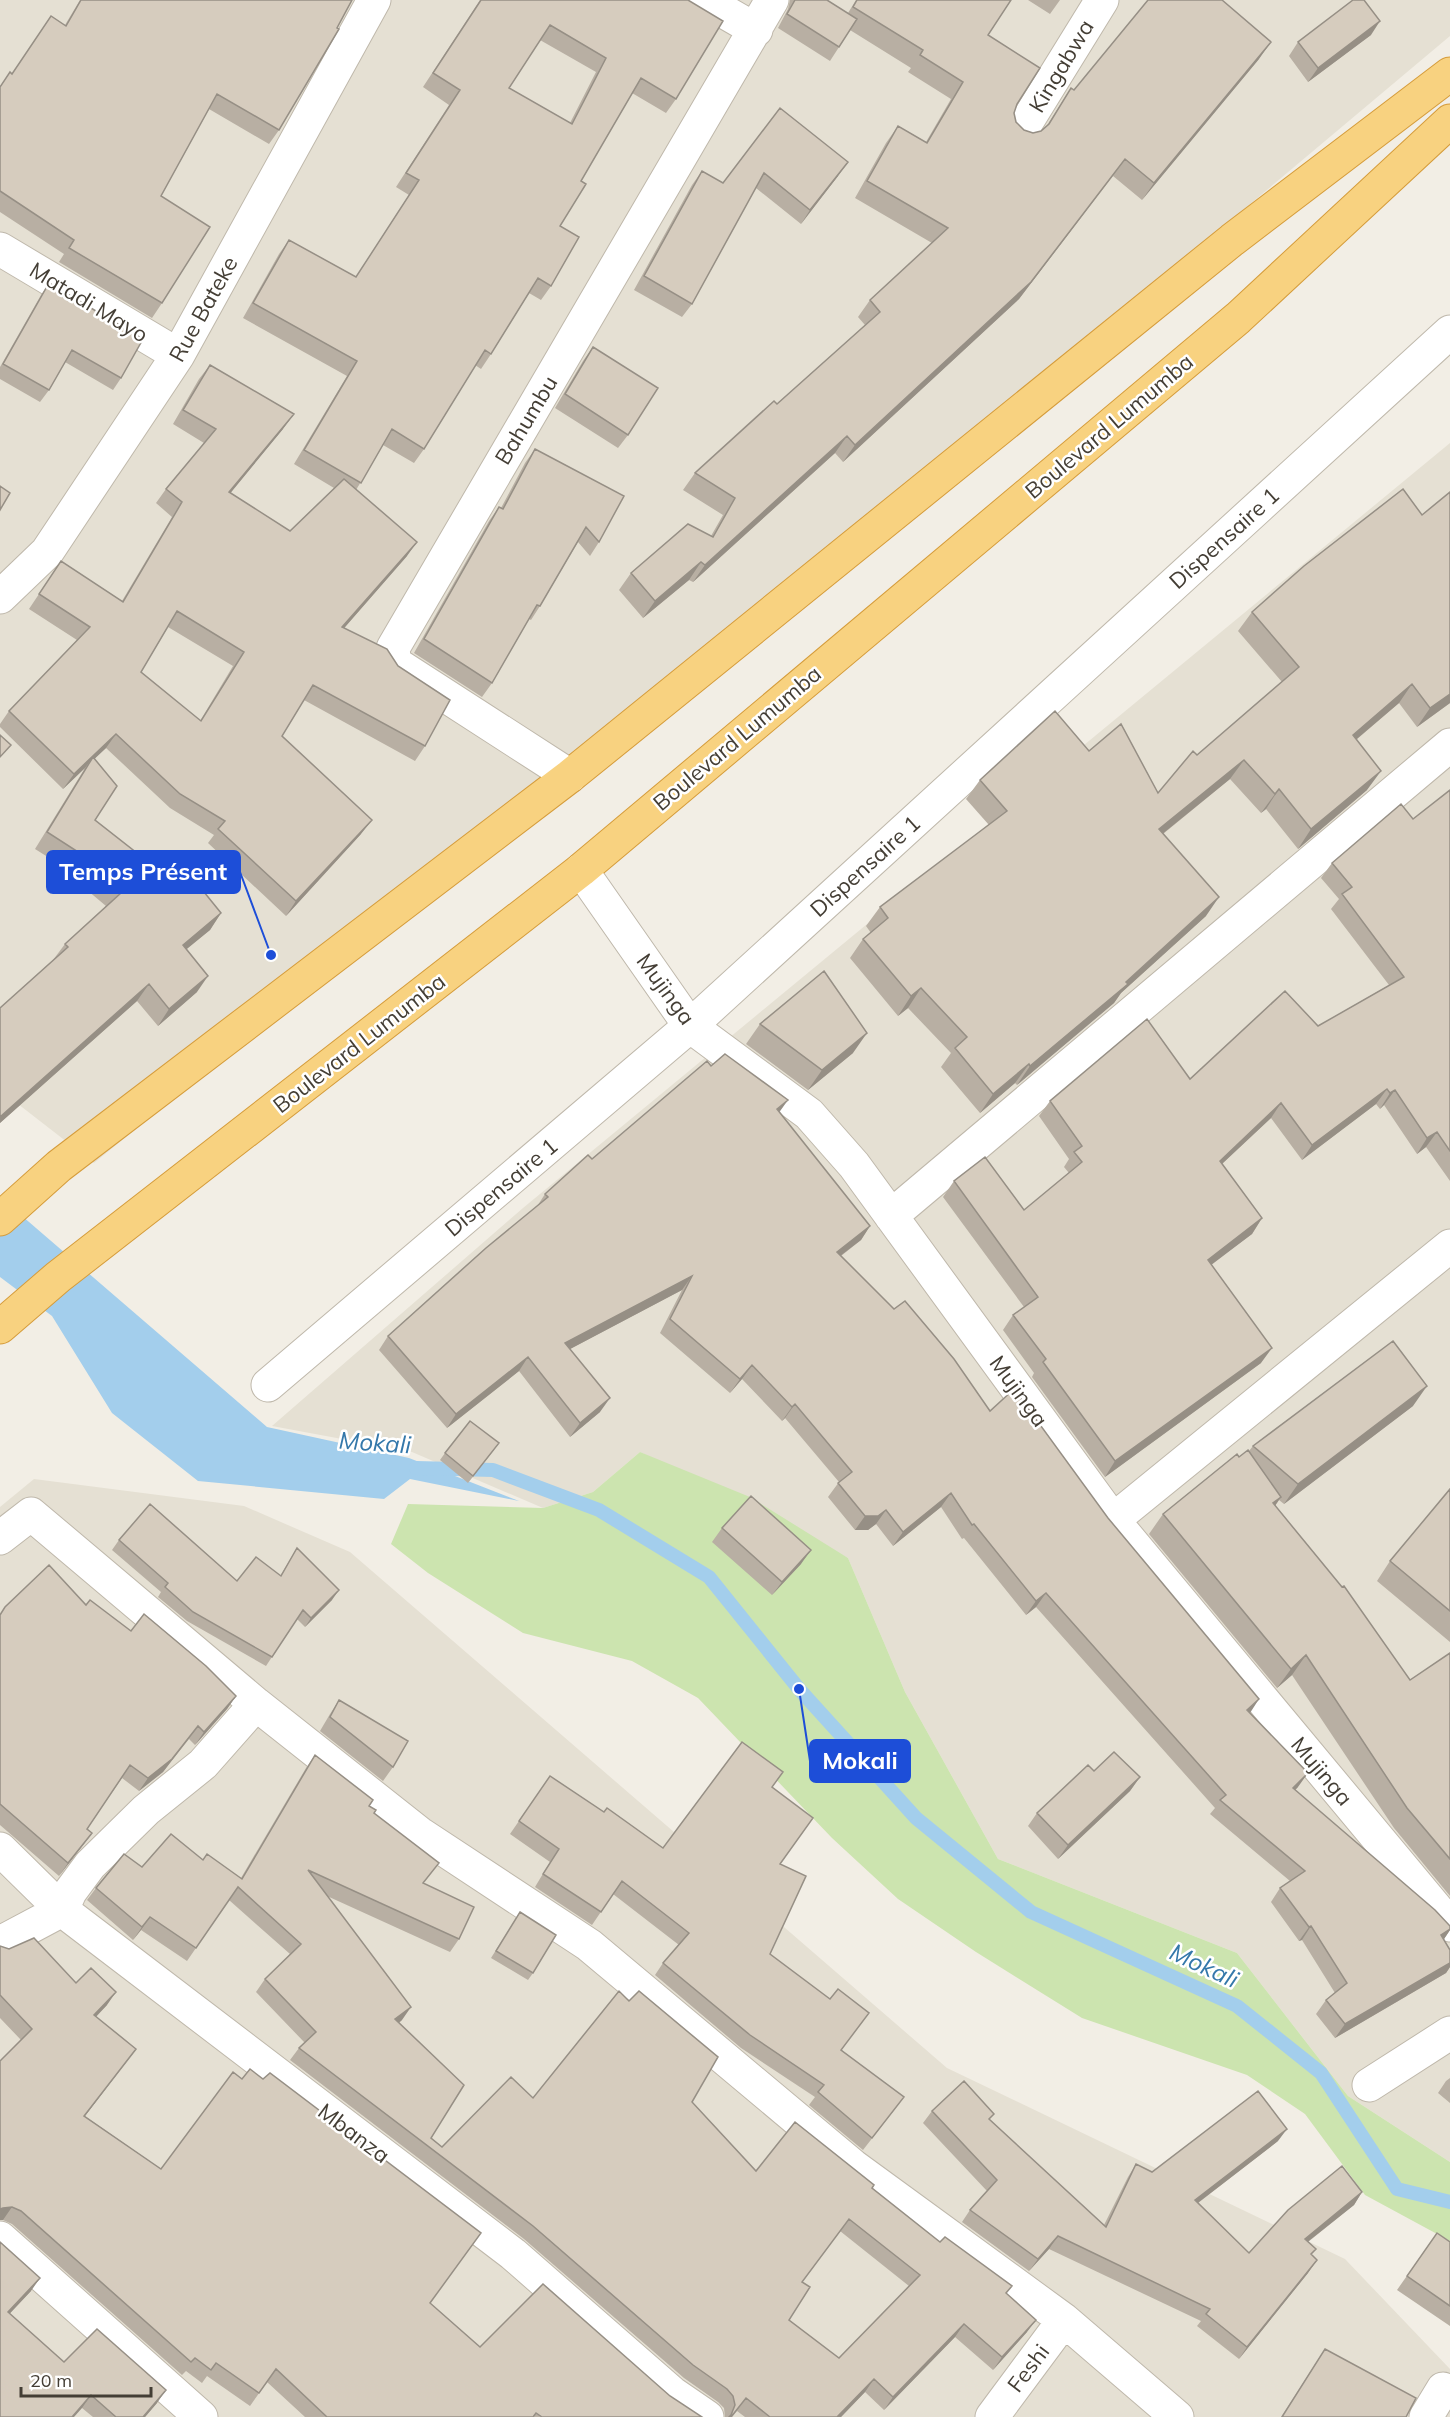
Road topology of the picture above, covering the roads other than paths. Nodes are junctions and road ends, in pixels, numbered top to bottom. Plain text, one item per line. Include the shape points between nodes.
1 (374, 0) edge
2 (704, 0) edge
3 (772, 0) edge
4 (1102, 0) edge
5 (756, 30) junction
6 (1450, 74) edge
7 (1450, 121) edge
8 (1021, 131) edge
9 (0, 249) edge
10 (1450, 332) edge
11 (178, 355) junction
12 (0, 597) edge
13 (1450, 745) edge
14 (570, 776) junction
15 (581, 870) junction
16 (690, 1026) junction
17 (891, 1216) junction
18 (0, 1219) edge
19 (1450, 1246) edge
20 (0, 1327) edge
21 (268, 1385) dead end
22 (1113, 1520) junction
23 (0, 1538) edge
24 (255, 1704) junction
25 (0, 1849) edge
26 (62, 1910) junction
27 (1450, 1925) edge
28 (0, 1943) edge
29 (1450, 2034) edge
30 (1369, 2085) dead end
31 (0, 2238) edge
32 (1064, 2320) junction
33 (1447, 2391) edge
34 (201, 2417) edge
35 (707, 2417) edge
36 (992, 2417) edge
37 (1177, 2417) edge
38 (1426, 2417) edge

1 - 11 street, Rue Bateke
2 - 5 street
3 - 5 street, Bahumbu
4 - 8 street, Kingabwa
5 - 14 street, Bahumbu via 393,648 398,665
6 - 14 highway via 1232,240
7 - 15 highway, Boulevard Lumumba via 1238,318
9 - 11 street, Matadi Mayo
10 - 16 street, Dispensaire 1
11 - 12 street, Rue Bateke via 47,552
13 - 17 street
14 - 18 highway via 59,1166
15 - 16 street, Mujinga
15 - 20 highway, Boulevard Lumumba via 58,1276
16 - 17 street, Mujinga via 809,1114 854,1165
16 - 21 street, Dispensaire 1
17 - 22 street, Mujinga
19 - 22 street
22 - 27 street, Mujinga
23 - 24 street via 30,1514
24 - 26 street via 203,1764 146,1810 90,1865
24 - 32 street via 419,1833 589,1945 853,2166
25 - 26 street, Mbanza
26 - 28 street
26 - 35 street, Mbanza via 513,2254 672,2393
29 - 30 street
31 - 34 street
32 - 36 street, Feshi
32 - 37 street
33 - 38 street

